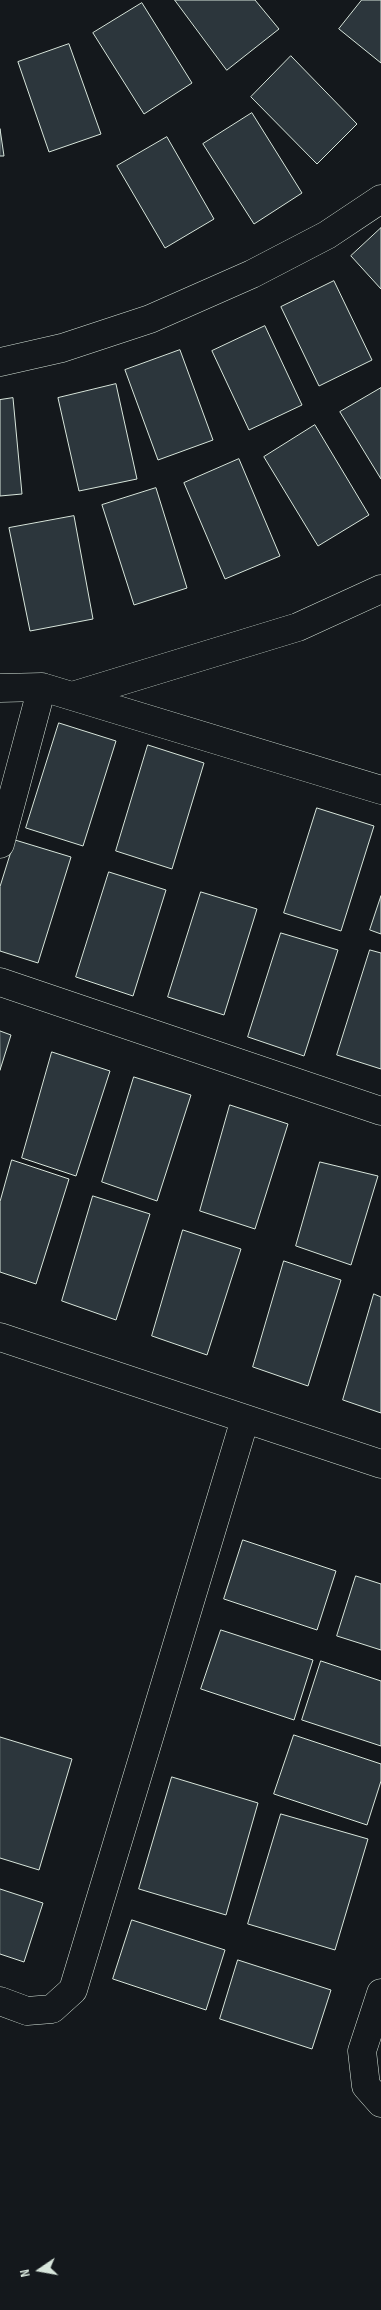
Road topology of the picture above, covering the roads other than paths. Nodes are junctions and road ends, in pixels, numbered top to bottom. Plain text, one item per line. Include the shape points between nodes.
1 (381, 199) edge
2 (0, 362) edge
3 (381, 588) edge
4 (42, 687) junction
5 (0, 688) edge
6 (72, 696) junction
7 (381, 790) edge
8 (0, 844) edge
9 (0, 982) edge
10 (381, 1111) edge
11 (0, 1337) edge
12 (246, 1419) junction
13 (381, 1464) edge
14 (381, 1993) edge
15 (0, 2001) edge
16 (381, 2102) edge

1 - 2 street via 327,235 252,274 150,319 62,348
3 - 6 street via 298,627
4 - 5 street
4 - 6 street
4 - 8 street
6 - 7 street
9 - 10 street
11 - 12 street
12 - 13 street
12 - 15 street via 73,1990 52,2009 27,2010
14 - 16 street via 362,2051 366,2086

